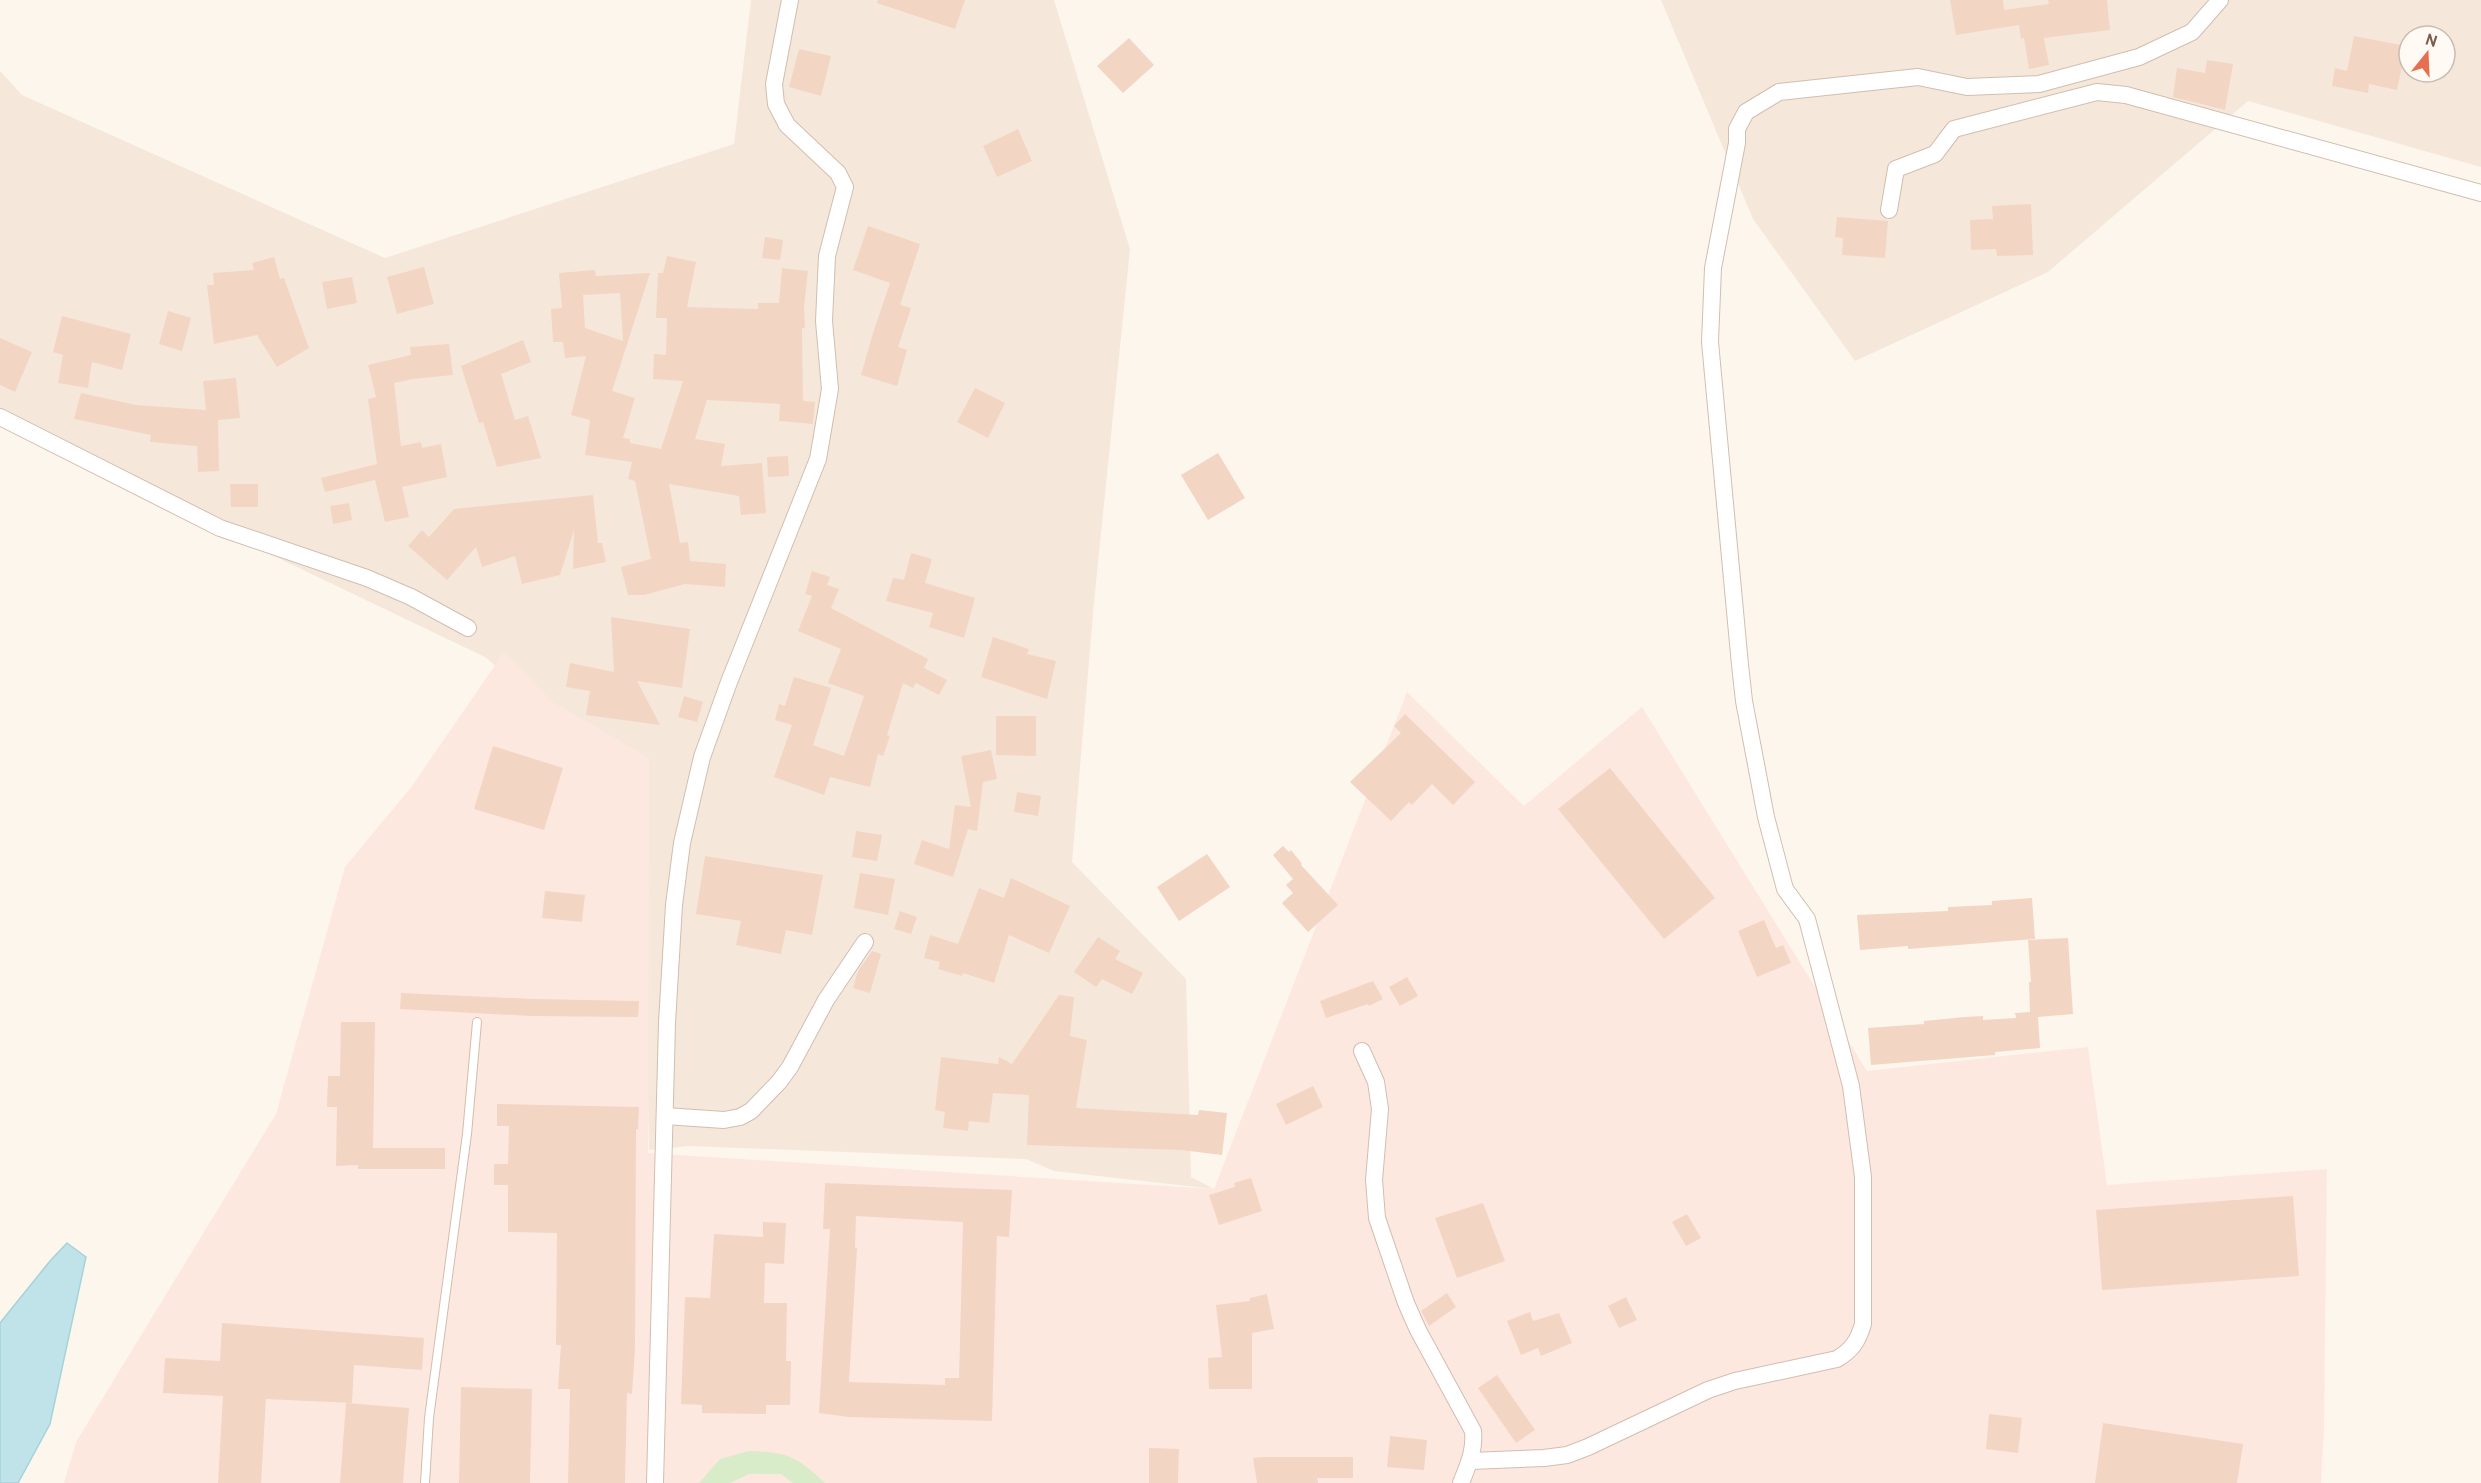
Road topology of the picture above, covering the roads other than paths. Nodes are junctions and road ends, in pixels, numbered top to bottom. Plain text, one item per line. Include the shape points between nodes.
1 (790, 0) edge
2 (2220, 0) edge
3 (2481, 193) edge
4 (1889, 210) dead end
5 (0, 417) edge
6 (468, 628) dead end
7 (865, 942) dead end
8 (477, 1022) dead end
9 (1362, 1051) dead end
10 (665, 1116) junction
11 (1471, 1461) junction
12 (425, 1483) edge
13 (656, 1483) edge
14 (1461, 1483) edge

1 - 10 street via 774,84 776,104 787,125 838,173 845,187 827,256 824,288 830,389 818,459 702,757 682,843 674,905
2 - 11 street via 2192,32 2139,57 2039,84 1967,87 1918,77 1779,92 1746,112 1737,129 1713,268 1710,342 1741,674 1759,782 1785,889 1807,919 1851,1086 1863,1177 1863,1324 1859,1339 1838,1359 1708,1390 1578,1451 1544,1458
3 - 4 street via 2126,94 2097,92 1954,129 1935,154 1896,169
5 - 6 street via 220,528 367,578
7 - 10 street via 826,1000 790,1067 751,1111 724,1120
8 - 12 lane via 467,1134 429,1418
9 - 11 street via 1376,1082 1380,1109 1374,1180 1377,1218 1418,1330 1473,1431
10 - 13 street
11 - 14 street

